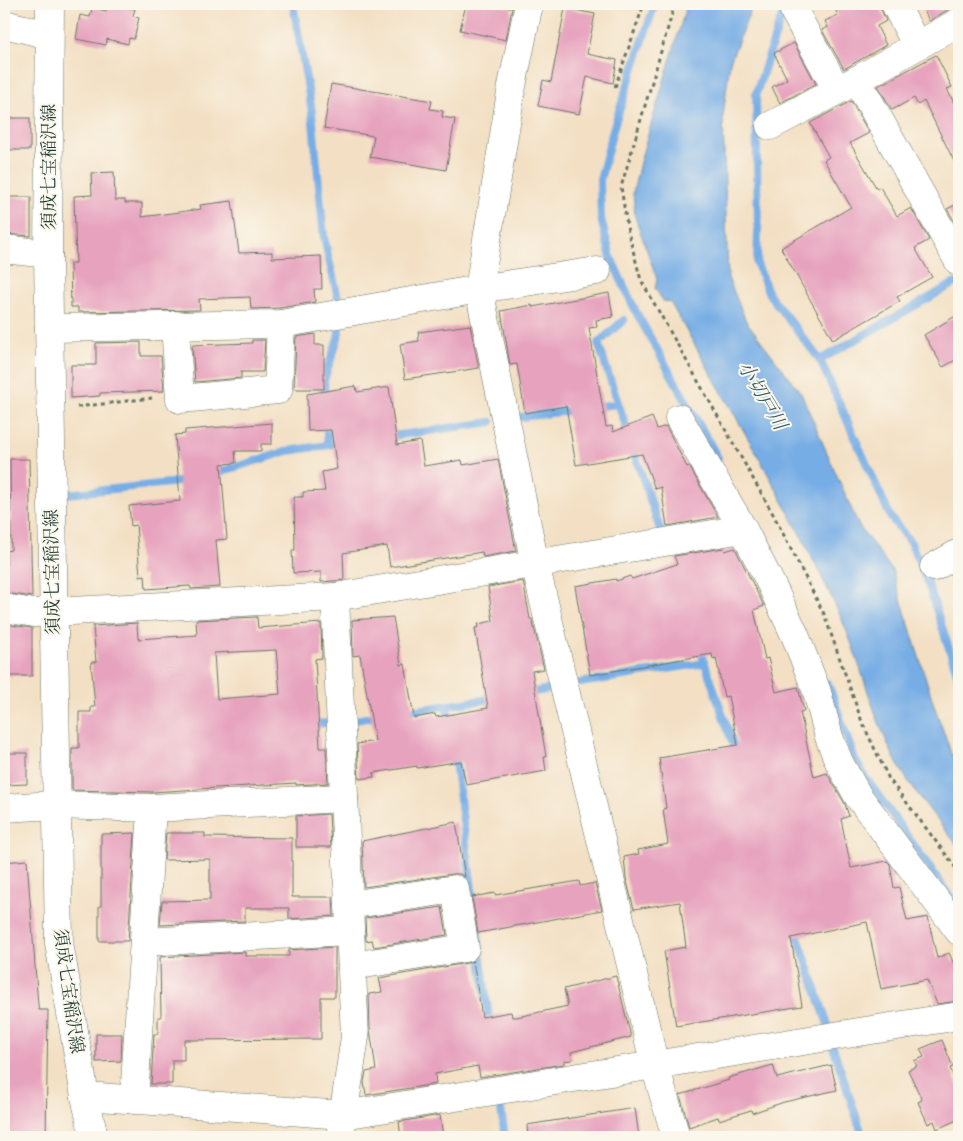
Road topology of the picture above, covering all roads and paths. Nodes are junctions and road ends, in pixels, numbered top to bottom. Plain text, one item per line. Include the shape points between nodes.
1 (50, 4) edge
2 (529, 4) edge
3 (644, 4) edge
4 (675, 4) edge
5 (896, 4) edge
6 (794, 11) dead end
7 (959, 22) edge
8 (4, 24) edge
9 (50, 35) junction
10 (917, 46) junction
11 (847, 85) junction
12 (615, 87) dead end
13 (770, 126) dead end
14 (4, 249) edge
15 (48, 254) junction
16 (959, 262) edge
17 (597, 271) dead end
18 (479, 289) junction
19 (281, 324) junction
20 (175, 325) junction
21 (49, 328) junction
22 (180, 395) junction
23 (50, 410) junction
24 (679, 418) dead end
25 (742, 529) junction
26 (959, 553) edge
27 (535, 564) junction
28 (934, 567) dead end
29 (335, 597) junction
30 (4, 608) edge
31 (53, 612) junction
32 (344, 798) junction
33 (56, 805) junction
34 (4, 808) edge
35 (152, 808) junction
36 (959, 872) edge
37 (350, 918) junction
38 (959, 931) edge
39 (144, 942) junction
40 (352, 966) junction
41 (959, 1016) edge
42 (655, 1066) junction
43 (85, 1096) junction
44 (134, 1100) junction
45 (342, 1126) edge
46 (94, 1137) edge
47 (676, 1137) edge

1 - 9 street, 須成七宝稲沢線
2 - 18 street via 512,86
3 - 12 path
4 - 36 path via 621,187 628,232 642,280 773,514 824,614 862,722 889,779
5 - 10 street
6 - 11 street
7 - 10 street
8 - 9 street
9 - 15 street, 須成七宝稲沢線
10 - 11 street
11 - 13 street
11 - 16 street
14 - 15 street
15 - 21 street, 須成七宝稲沢線
17 - 18 street
18 - 19 street
18 - 27 street
19 - 20 street
19 - 22 street via 278,390 180,399
20 - 21 street
20 - 22 street
21 - 23 street, 須成七宝稲沢線
22 - 23 path
23 - 31 street, 須成七宝稲沢線
24 - 25 street
25 - 27 street
25 - 38 street via 795,635 839,762 858,796
26 - 28 street
27 - 29 street
27 - 42 street
29 - 31 street
29 - 32 street
30 - 31 street via 34,613
31 - 33 street, 須成七宝稲沢線
32 - 35 street
32 - 37 street
33 - 34 street
33 - 35 street
33 - 43 street, 須成七宝稲沢線 via 59,944
35 - 39 street
37 - 39 street
37 - 40 street
37 - 40 street via 455,889 465,948
39 - 44 street
40 - 45 street via 355,1037
41 - 42 street
42 - 45 street
42 - 47 street
43 - 44 street
43 - 46 street, 須成七宝稲沢線
44 - 45 street

